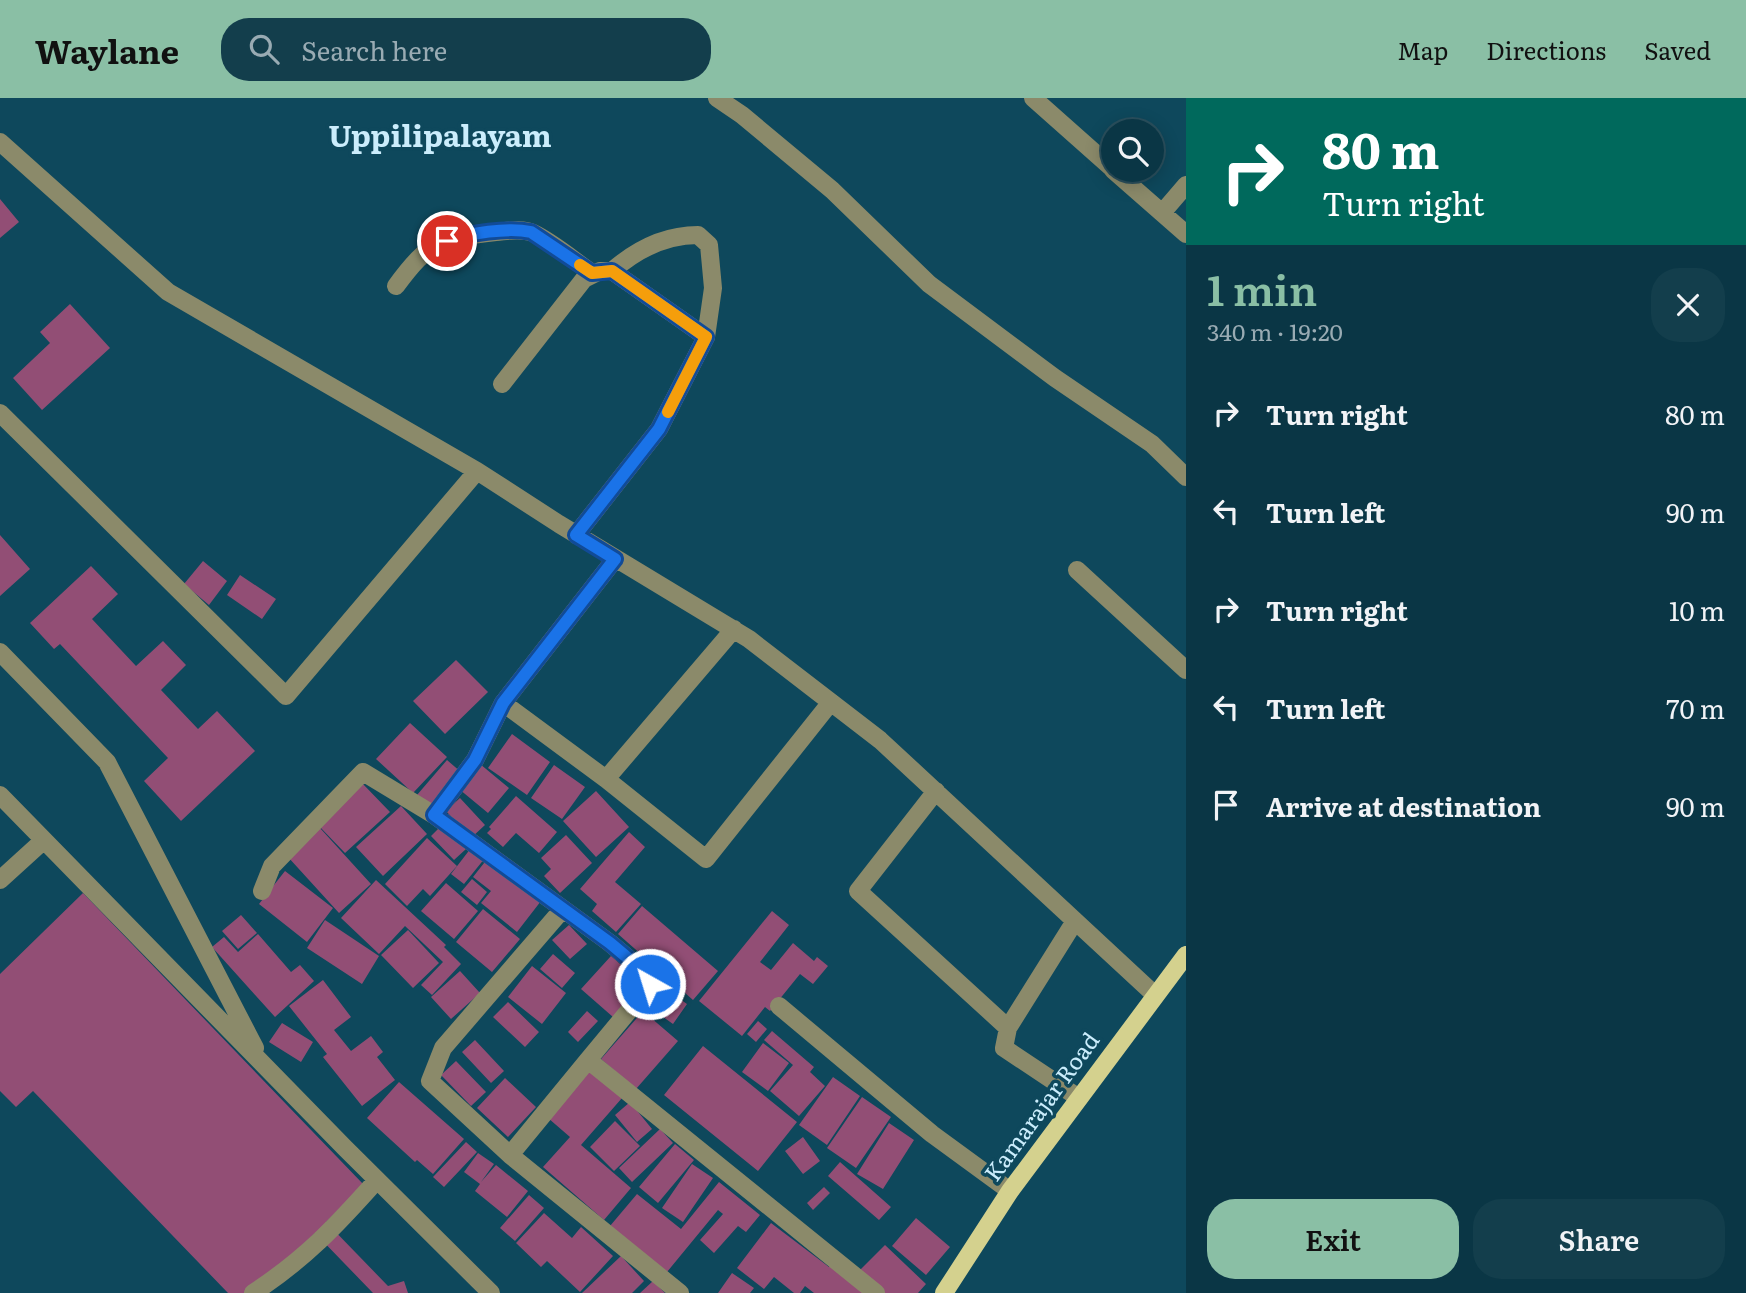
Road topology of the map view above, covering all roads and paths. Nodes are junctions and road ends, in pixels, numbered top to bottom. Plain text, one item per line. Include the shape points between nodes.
1 (717, 98) edge
2 (1032, 98) edge
3 (0, 142) edge
4 (1101, 159) edge
5 (1127, 182) edge
6 (1186, 185) edge
7 (1162, 213) junction
8 (1186, 234) edge
9 (612, 271) junction
10 (592, 273) junction
11 (396, 286) dead end
12 (706, 337) junction
13 (502, 384) dead end
14 (0, 413) edge
15 (477, 471) junction
16 (1186, 477) edge
17 (576, 535) junction
18 (615, 559) junction
19 (1077, 570) dead end
20 (734, 629) junction
21 (0, 652) edge
22 (1186, 670) edge
23 (831, 702) junction
24 (503, 703) junction
25 (606, 779) junction
26 (936, 791) junction
27 (0, 796) edge
28 (434, 815) junction
29 (44, 840) junction
30 (0, 880) edge
31 (262, 891) dead end
32 (562, 910) junction
33 (1075, 921) junction
34 (1186, 955) edge
35 (1155, 995) junction
36 (779, 1006) dead end
37 (1008, 1028) junction
38 (587, 1059) junction
39 (265, 1066) junction
40 (1079, 1098) junction
41 (510, 1155) junction
42 (377, 1180) junction
43 (1010, 1191) junction
44 (253, 1293) edge
45 (491, 1293) edge
46 (680, 1293) edge
47 (876, 1293) edge
48 (944, 1293) edge

1 - 16 street via 832,190 929,284 1152,444
2 - 4 street
3 - 15 street via 168,292
5 - 7 street
6 - 7 street
7 - 8 street
9 - 10 street
9 - 12 street
9 - 12 street via 632,253 683,235 698,235 709,245 713,288
10 - 11 street via 521,230 460,236 433,245 416,258
10 - 13 street
12 - 17 street via 659,429
14 - 15 street via 286,696
15 - 17 street
17 - 18 street
18 - 20 street
18 - 24 street
19 - 22 street
20 - 23 street
20 - 25 street
21 - 39 street via 107,762
23 - 25 street via 706,859
23 - 26 street
24 - 25 street
24 - 28 street via 475,760
26 - 33 street
26 - 37 street via 858,891
27 - 29 street
28 - 31 street via 363,772 272,866
28 - 32 street
29 - 30 street
29 - 39 street
32 - 38 street via 640,967 650,984
32 - 41 street via 443,1048 430,1081
33 - 35 street
33 - 37 street
34 - 35 main road, Kamarajar Road
35 - 40 main road, Kamarajar Road
36 - 43 street via 932,1135
37 - 40 street via 1004,1048
38 - 41 street
38 - 47 street
39 - 42 street
40 - 43 main road, Kamarajar Road
41 - 46 street
42 - 44 street via 325,1238
42 - 45 street
43 - 48 main road, Kamarajar Road

